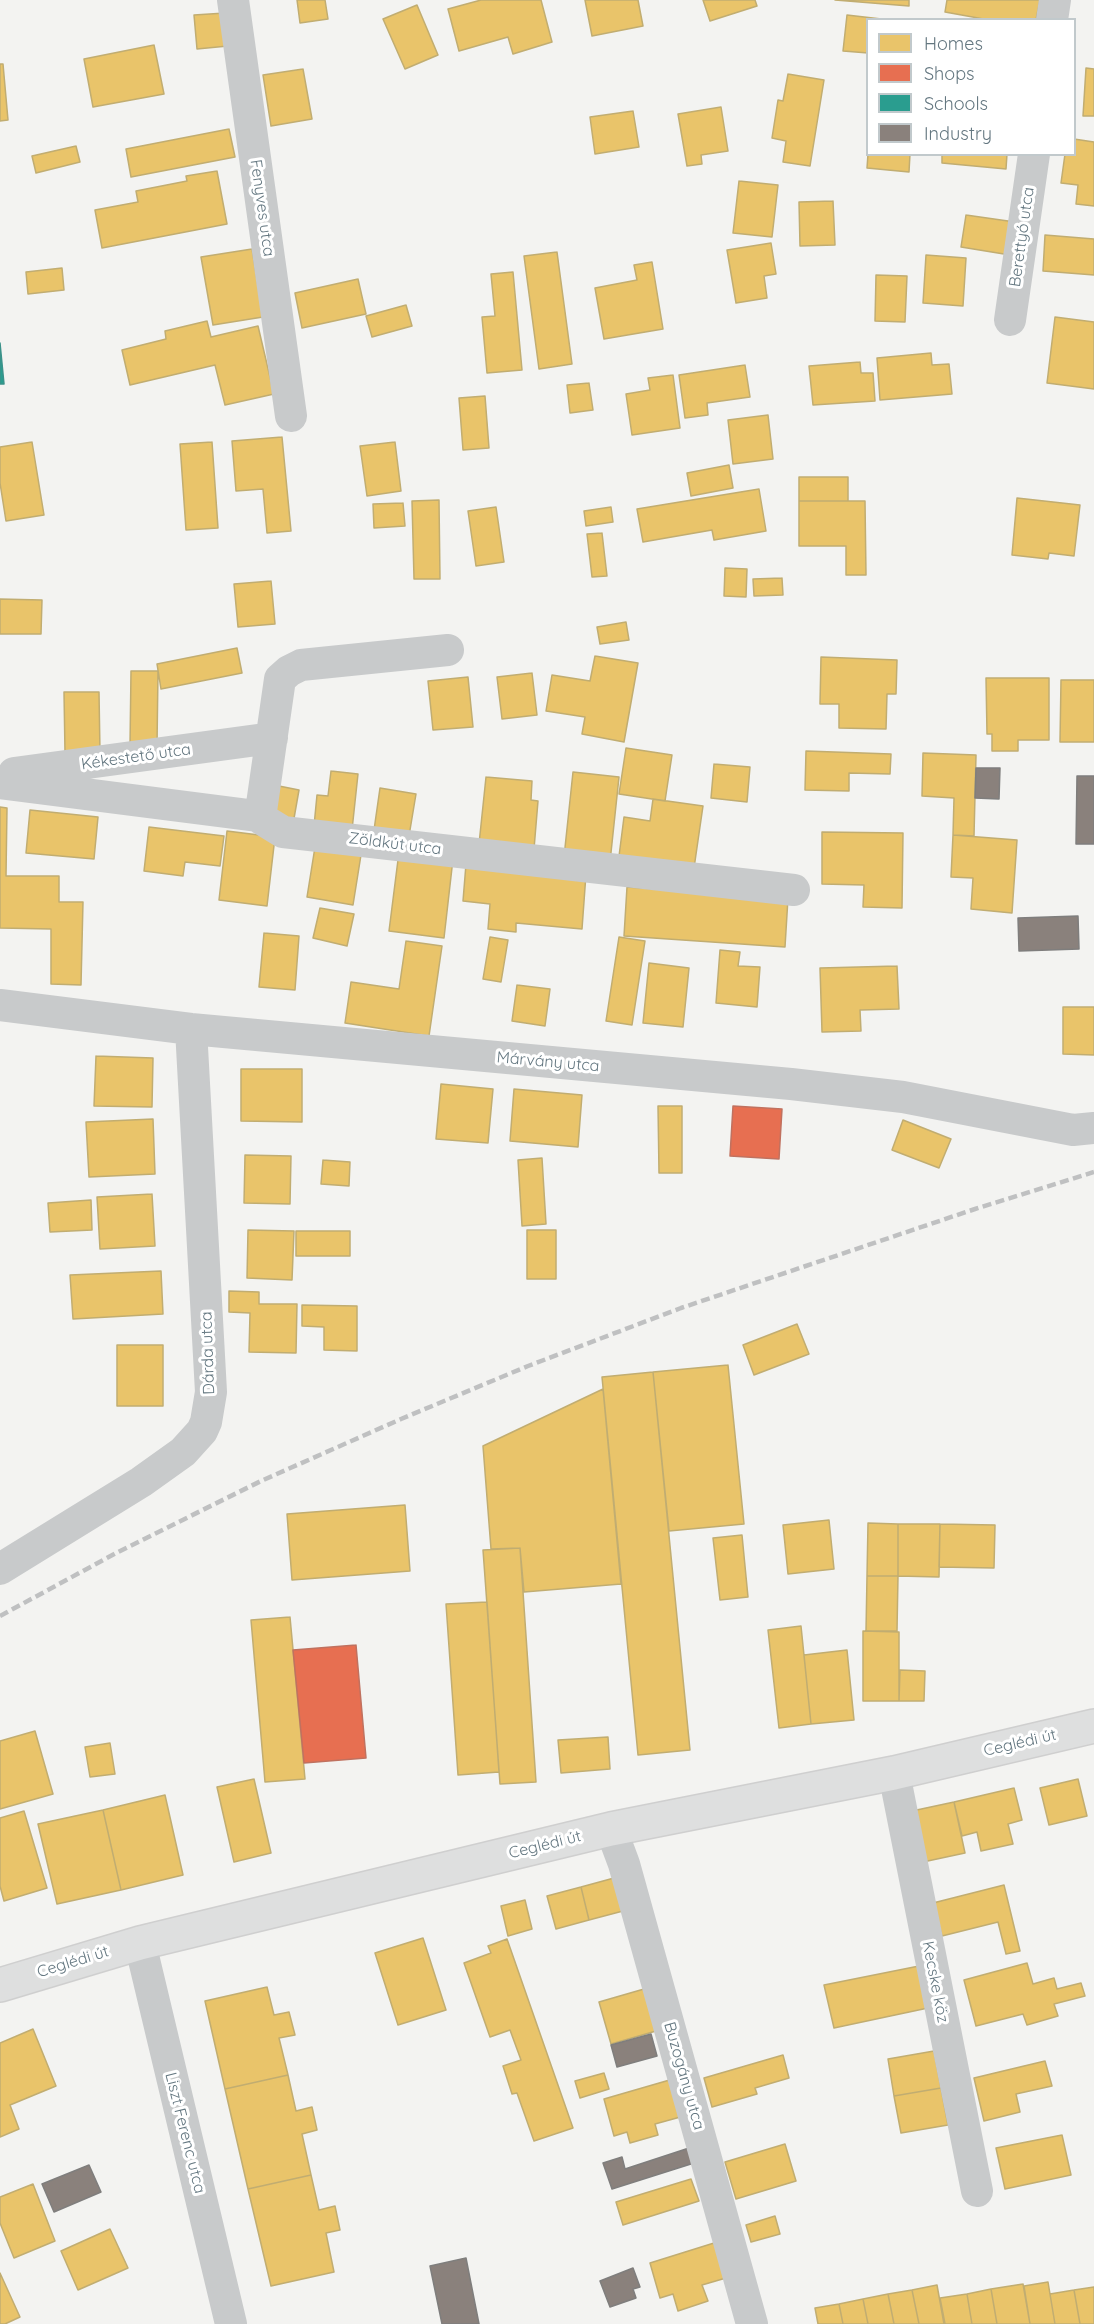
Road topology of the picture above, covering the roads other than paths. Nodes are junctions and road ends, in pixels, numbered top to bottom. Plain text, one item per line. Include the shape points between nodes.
1 (233, 0) edge
2 (1055, 0) edge
3 (1052, 18) edge
4 (1034, 156) edge
5 (1010, 320) dead end
6 (291, 416) dead end
7 (448, 650) dead end
8 (272, 738) junction
9 (0, 775) edge
10 (0, 783) edge
11 (260, 818) junction
12 (794, 890) dead end
13 (0, 1005) edge
14 (190, 1029) junction
15 (1094, 1128) edge
16 (0, 1569) edge
17 (1094, 1726) edge
18 (894, 1773) junction
19 (611, 1829) junction
20 (140, 1943) junction
21 (0, 1985) edge
22 (977, 2191) dead end
23 (231, 2324) edge
24 (752, 2324) edge

1 - 6 street, Fenyves utca
2 - 3 street
4 - 5 street, Berettyó utca
7 - 8 street via 301,666 289,671 280,679
8 - 9 street, Kékestető utca
8 - 11 street
10 - 11 street, Zöldkút utca
11 - 12 street, Zöldkút utca via 283,832
13 - 14 street, Márvány utca
14 - 15 street, Márvány utca via 791,1084 903,1097 1072,1130
14 - 16 street, Dárda utca via 211,1392 206,1422 183,1452 141,1482
17 - 18 main road, Ceglédi út
18 - 19 main road, Ceglédi út
18 - 22 street, Kecske köz
19 - 20 main road, Ceglédi út
19 - 24 street, Buzogány utca
20 - 21 main road, Ceglédi út
20 - 23 street, Liszt Ferenc utca

